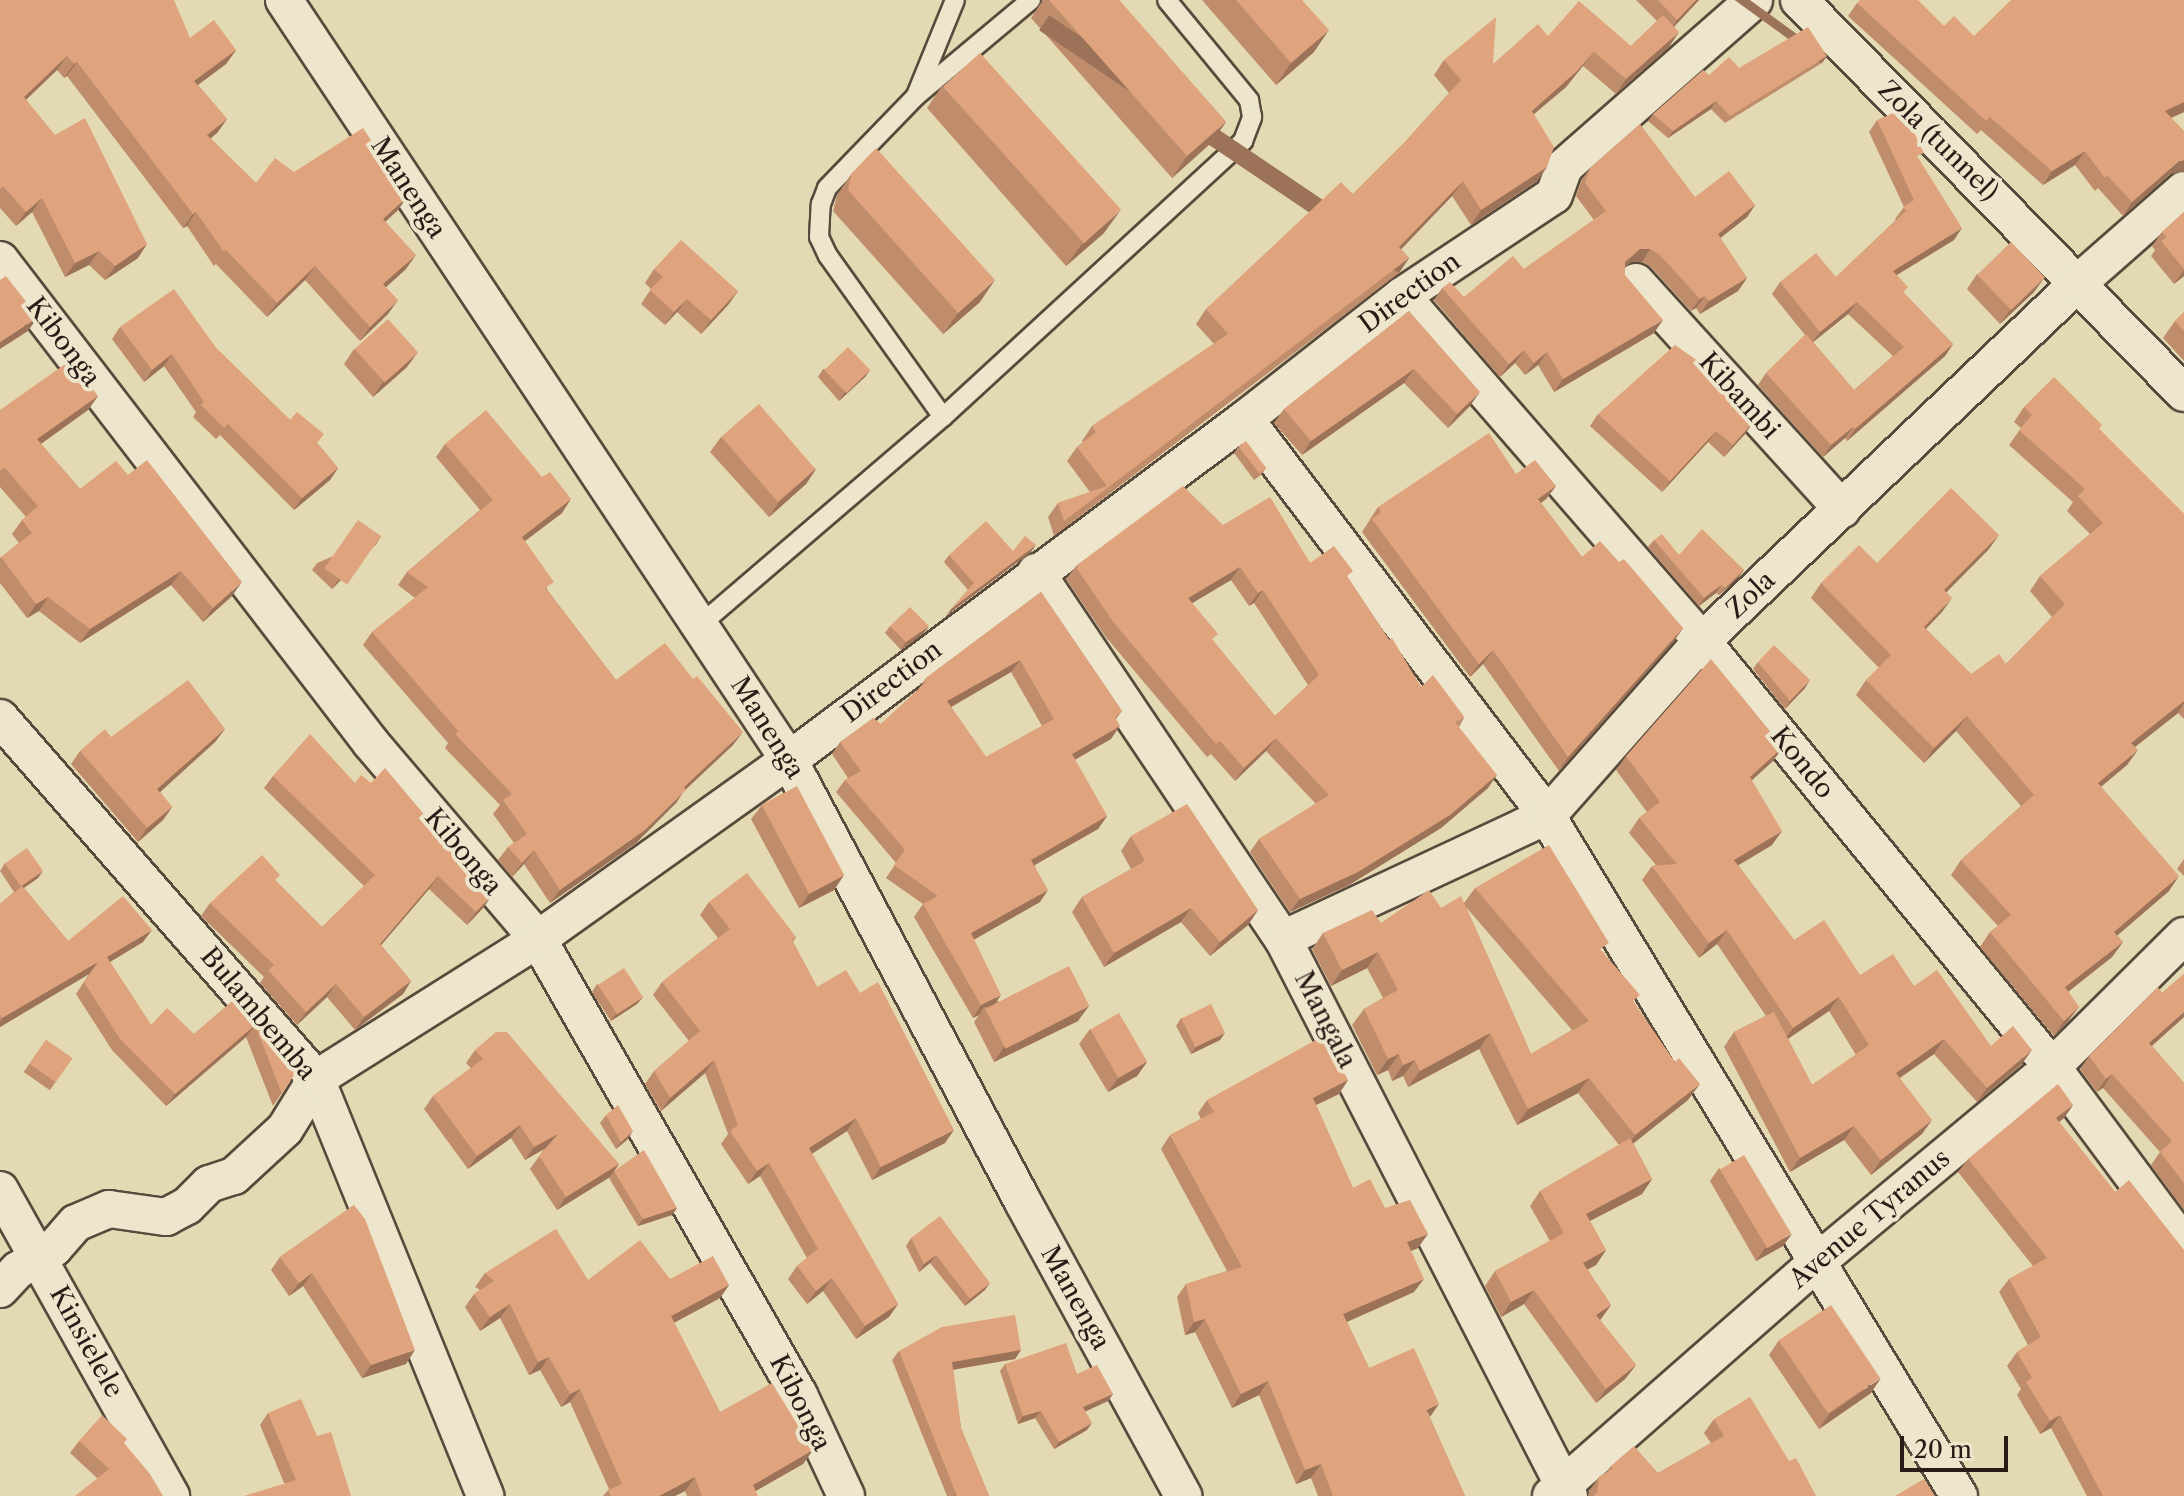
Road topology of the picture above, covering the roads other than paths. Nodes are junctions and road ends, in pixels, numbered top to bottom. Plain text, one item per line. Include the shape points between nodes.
1 (284, 0) edge
2 (955, 0) edge
3 (1031, 0) edge
4 (1167, 0) edge
5 (1754, 0) edge
6 (1799, 0) edge
7 (916, 96) junction
8 (2184, 190) edge
9 (0, 260) edge
10 (1636, 282) edge
11 (2078, 283) junction
12 (1402, 296) junction
13 (2184, 393) edge
14 (943, 417) junction
15 (1245, 419) junction
16 (1842, 509) junction
17 (1036, 572) junction
18 (700, 625) junction
19 (1702, 641) junction
20 (0, 718) edge
21 (789, 760) junction
22 (1547, 816) junction
23 (2184, 936) edge
24 (538, 939) junction
25 (1283, 939) junction
26 (2052, 1067) junction
27 (316, 1079) junction
28 (0, 1190) edge
29 (2184, 1245) edge
30 (37, 1258) junction
31 (1817, 1262) junction
32 (0, 1289) edge
33 (1561, 1493) edge
34 (171, 1496) edge
35 (485, 1496) edge
36 (846, 1496) edge
37 (1183, 1496) edge
38 (1959, 1496) edge

1 - 18 street, Manenga
2 - 7 lane
3 - 7 lane
4 - 14 lane via 1249,100 1252,117 1243,141
5 - 12 street, Direction via 1564,167 1554,195
6 - 11 street, Zola (tunnel)
7 - 14 lane via 827,188 819,237
8 - 11 street, Zola
9 - 24 street, Kibonga via 371,743
10 - 16 street, Kibambi
11 - 13 street, Zola (tunnel)
11 - 16 street, Zola
12 - 15 street, Direction
12 - 19 street, Kondo
14 - 18 lane
15 - 17 street, Direction
15 - 22 street
16 - 19 street, Zola
17 - 21 street, Direction
17 - 25 street, Mangala
18 - 21 street, Manenga
19 - 22 street, Zola
19 - 26 street, Kondo
20 - 27 street, Bulambemba
21 - 24 street, Direction
21 - 37 street, Manenga
22 - 25 street, Zola
22 - 31 street
23 - 26 street, Avenue Tyranus
24 - 27 street, Direction
24 - 36 street, Kibonga via 799,1395
25 - 33 street, Mangala
26 - 29 street, Kondo
26 - 31 street, Avenue Tyranus
27 - 30 street, Direction via 285,1129 234,1176 209,1184 187,1206 166,1217 109,1209 76,1223
27 - 35 street, Bulambemba
28 - 30 street, Kinsielele
30 - 32 street, Direction
30 - 34 street, Kinsielele
31 - 33 street, Avenue Tyranus
31 - 38 street

